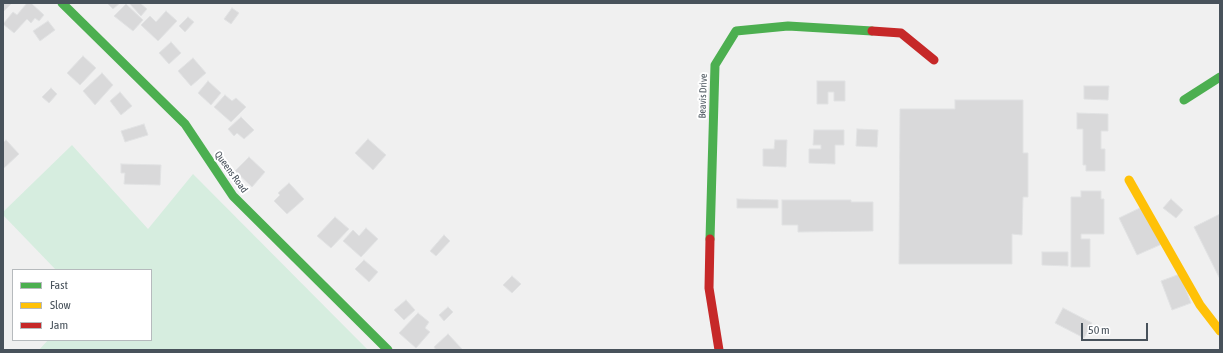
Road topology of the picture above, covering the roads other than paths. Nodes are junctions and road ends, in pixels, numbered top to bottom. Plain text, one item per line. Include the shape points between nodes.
1 (62, 3) edge
2 (934, 60) dead end
3 (1220, 77) edge
4 (1184, 100) dead end
5 (1129, 180) dead end
6 (1220, 331) edge
7 (388, 350) edge
8 (719, 350) edge

1 - 7 street, Queens Road via 185,124 233,196
2 - 8 street, Beavis Drive via 901,34 788,26 736,31 715,65 709,288
3 - 4 street
5 - 6 street via 1200,305

